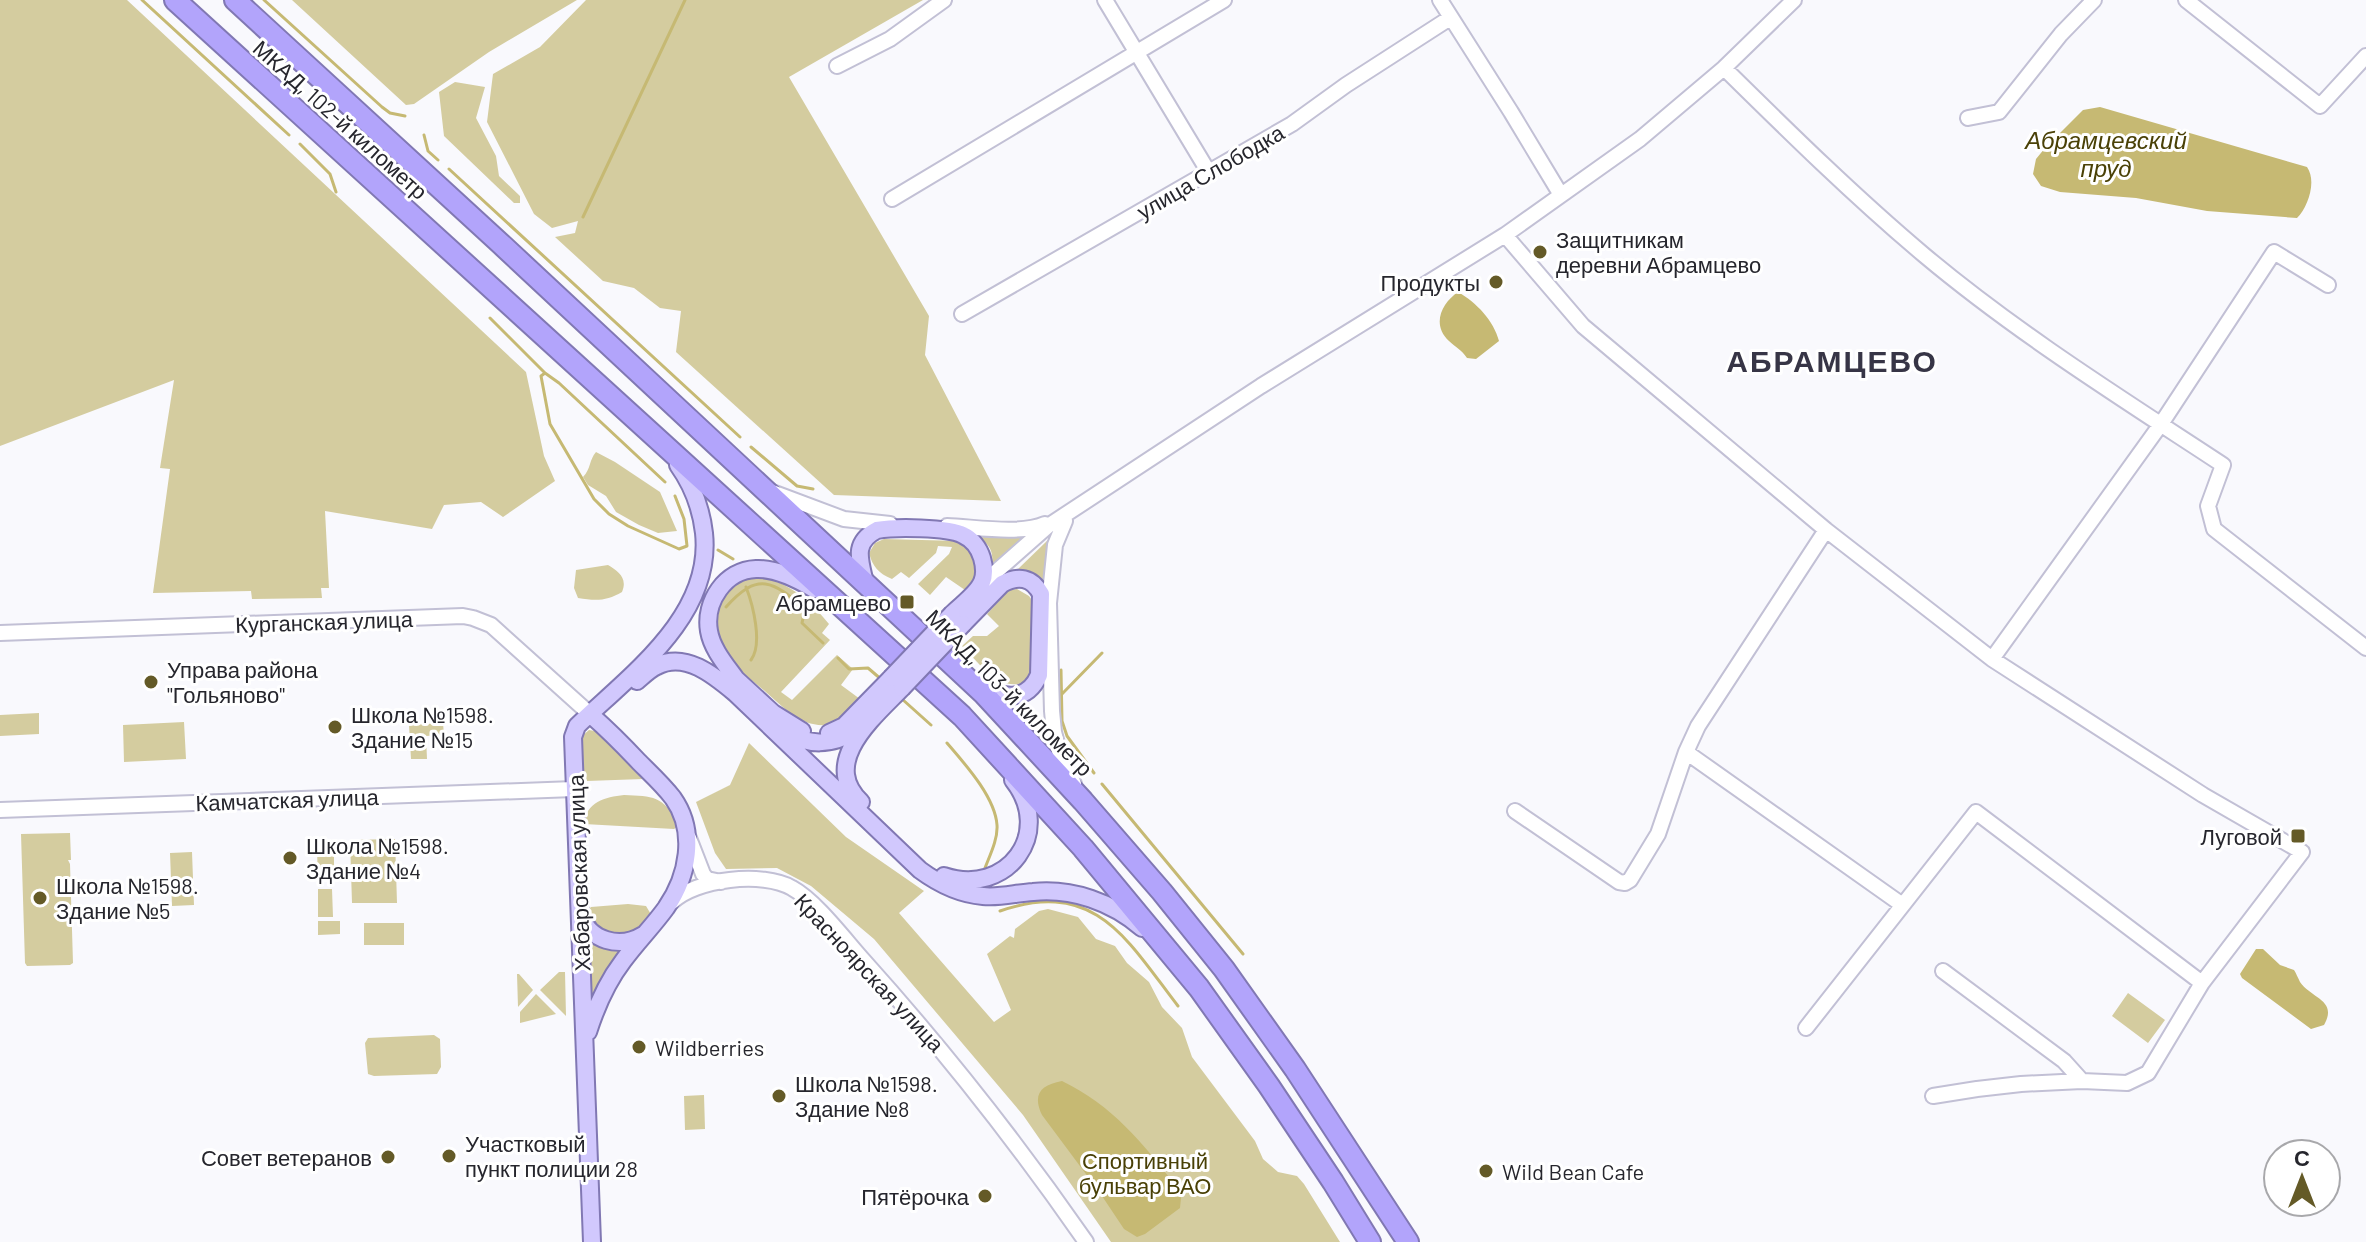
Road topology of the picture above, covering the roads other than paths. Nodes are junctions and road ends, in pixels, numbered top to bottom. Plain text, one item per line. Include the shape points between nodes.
1 (175, 0) edge
2 (235, 0) edge
3 (944, 0) edge
4 (1105, 0) edge
5 (1224, 0) edge
6 (1440, 0) edge
7 (1794, 0) edge
8 (2094, 0) edge
9 (2186, 0) edge
10 (1450, 18) junction
11 (1137, 53) junction
12 (2366, 56) edge
13 (837, 66) dead end
14 (1724, 68) junction
15 (1968, 118) dead end
16 (1208, 171) junction
17 (1561, 195) junction
18 (892, 199) dead end
19 (1505, 235) junction
20 (501, 244) joint
21 (2328, 285) dead end
22 (962, 314) dead end
23 (619, 403) junction
24 (2161, 424) junction
25 (766, 490) junction
26 (1063, 520) junction
27 (1826, 530) junction
28 (865, 583) junction
29 (986, 590) junction
30 (0, 633) edge
31 (888, 647) junction
32 (2366, 648) edge
33 (1992, 659) junction
34 (641, 665) junction
35 (955, 667) junction
36 (897, 683) junction
37 (735, 686) junction
38 (564, 691) junction
39 (591, 715) junction
40 (962, 716) junction
41 (867, 725) junction
42 (607, 729) junction
43 (573, 742) junction
44 (1686, 752) junction
45 (574, 789) junction
46 (1083, 801) junction
47 (0, 810) edge
48 (1515, 811) dead end
49 (687, 833) junction
50 (721, 882) junction
51 (1901, 904) junction
52 (666, 908) junction
53 (579, 909) junction
54 (647, 931) junction
55 (1943, 971) dead end
56 (2202, 983) junction
57 (1199, 988) junction
58 (1806, 1028) dead end
59 (584, 1056) junction
60 (2082, 1081) junction
61 (1933, 1096) dead end
62 (592, 1242) edge
63 (1086, 1242) edge
64 (1370, 1242) edge
65 (1408, 1242) edge

1 - 23 highway, МКАД, 102-й километр
2 - 20 highway, МКАД, 102-й километр
3 - 13 street via 890,39
4 - 11 street
5 - 11 street
6 - 10 street
7 - 14 street
8 - 15 street via 1999,112
9 - 12 street via 2320,106
10 - 16 street, улица Слободка via 1292,124
10 - 17 street
11 - 16 street
11 - 18 street
14 - 17 street via 1640,139
14 - 24 street via 1926,257 2063,360
16 - 22 street, улица Слободка
17 - 19 street
19 - 26 street via 1261,386
19 - 27 street via 1583,326
20 - 25 highway, МКАД, 103-й километр
21 - 24 street via 2274,252
23 - 31 highway
23 - 34 main road via 687,478 698,499 706,546 690,605
24 - 32 street via 2223,465 2208,506 2214,529
24 - 33 street
25 - 26 street via 844,519 873,523 1016,529
25 - 28 highway, МКАД, 103-й километр
26 - 29 street
26 - 46 street via 1049,603 1052,711 1059,751
27 - 33 street
27 - 44 street via 1708,708
28 - 29 main road via 860,559 868,534 888,528 950,531 973,542 983,561
28 - 35 highway, МКАД, 103-й километр
29 - 35 main road via 1019,578 1036,585 1041,594 1039,675 1025,694 1014,696 983,688
29 - 36 main road, bridge
30 - 38 street, Курганская улица via 463,616 491,625
31 - 37 main road via 821,593 795,578 754,568 728,579 708,616 712,642
31 - 40 highway
33 - 56 street via 2302,852
34 - 37 main road via 653,656 683,652 702,657
34 - 39 main road
35 - 46 highway, МКАД, 103-й километр
36 - 37 main road via 844,726 819,734 789,724
36 - 41 main road
37 - 41 main road via 780,731 798,739 832,742
37 - 42 main road via 699,667 668,662 614,700 606,713
37 - 57 main road via 938,883 985,897 1064,892 1103,903 1140,926
38 - 39 street, Курганская улица
38 - 43 street, Хабаровская улица
39 - 42 main road, Курганская улица
39 - 43 main road via 577,726
40 - 41 main road via 1029,809 1025,844 1018,856 981,880 945,876 856,798 845,768
40 - 57 highway via 1083,848
42 - 49 main road via 673,799
43 - 45 main road, Хабаровская улица
44 - 48 street via 1658,834 1625,883
44 - 51 street
45 - 47 street, Камчатская улица
45 - 53 main road, Хабаровская улица
46 - 65 highway, МКАД, 103-й километр via 1224,969
49 - 50 street via 703,874
49 - 52 main road, Хабаровская улица via 685,865
50 - 52 street, Красноярская улица via 686,891
50 - 63 street, Красноярская улица via 782,883 814,906 950,1060
51 - 56 street via 1976,812
51 - 58 street
52 - 54 main road, Хабаровская улица
53 - 54 main road via 587,928 604,940 632,941
53 - 59 main road, Хабаровская улица
54 - 59 main road, Хабаровская улица via 600,999
55 - 60 street via 2064,1061
56 - 60 street via 2148,1073 2127,1083
57 - 64 highway
59 - 62 main road, Хабаровская улица
60 - 61 street

